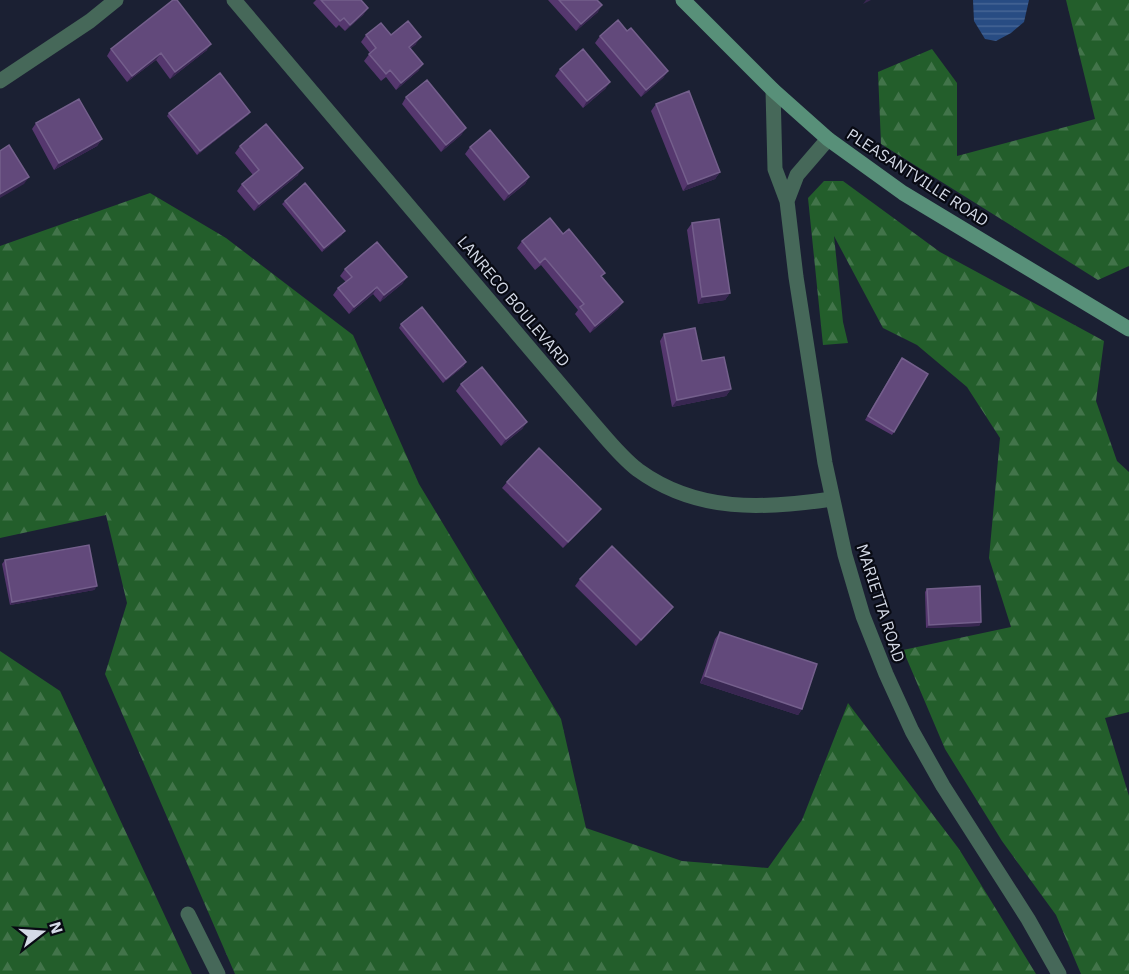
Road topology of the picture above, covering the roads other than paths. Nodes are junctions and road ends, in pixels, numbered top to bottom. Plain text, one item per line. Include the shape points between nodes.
1 (116, 0) edge
2 (234, 0) edge
3 (683, 0) edge
4 (0, 81) edge
5 (773, 90) junction
6 (828, 139) junction
7 (787, 201) junction
8 (1129, 329) edge
9 (832, 499) junction
10 (188, 914) dead end
11 (218, 974) edge
12 (1059, 974) edge

1 - 4 street
2 - 9 street, LANRECO BOULEVARD via 616,450 637,469 670,487 715,503 763,506
3 - 5 main road, PLEASANTVILLE ROAD
5 - 6 main road, PLEASANTVILLE ROAD
5 - 7 street, MARIETTA ROAD via 776,169
6 - 7 street, MARIETTA ROAD via 797,175
6 - 8 main road, PLEASANTVILLE ROAD via 903,193
7 - 9 street, MARIETTA ROAD
9 - 12 street, MARIETTA ROAD via 863,616 912,731
10 - 11 street

